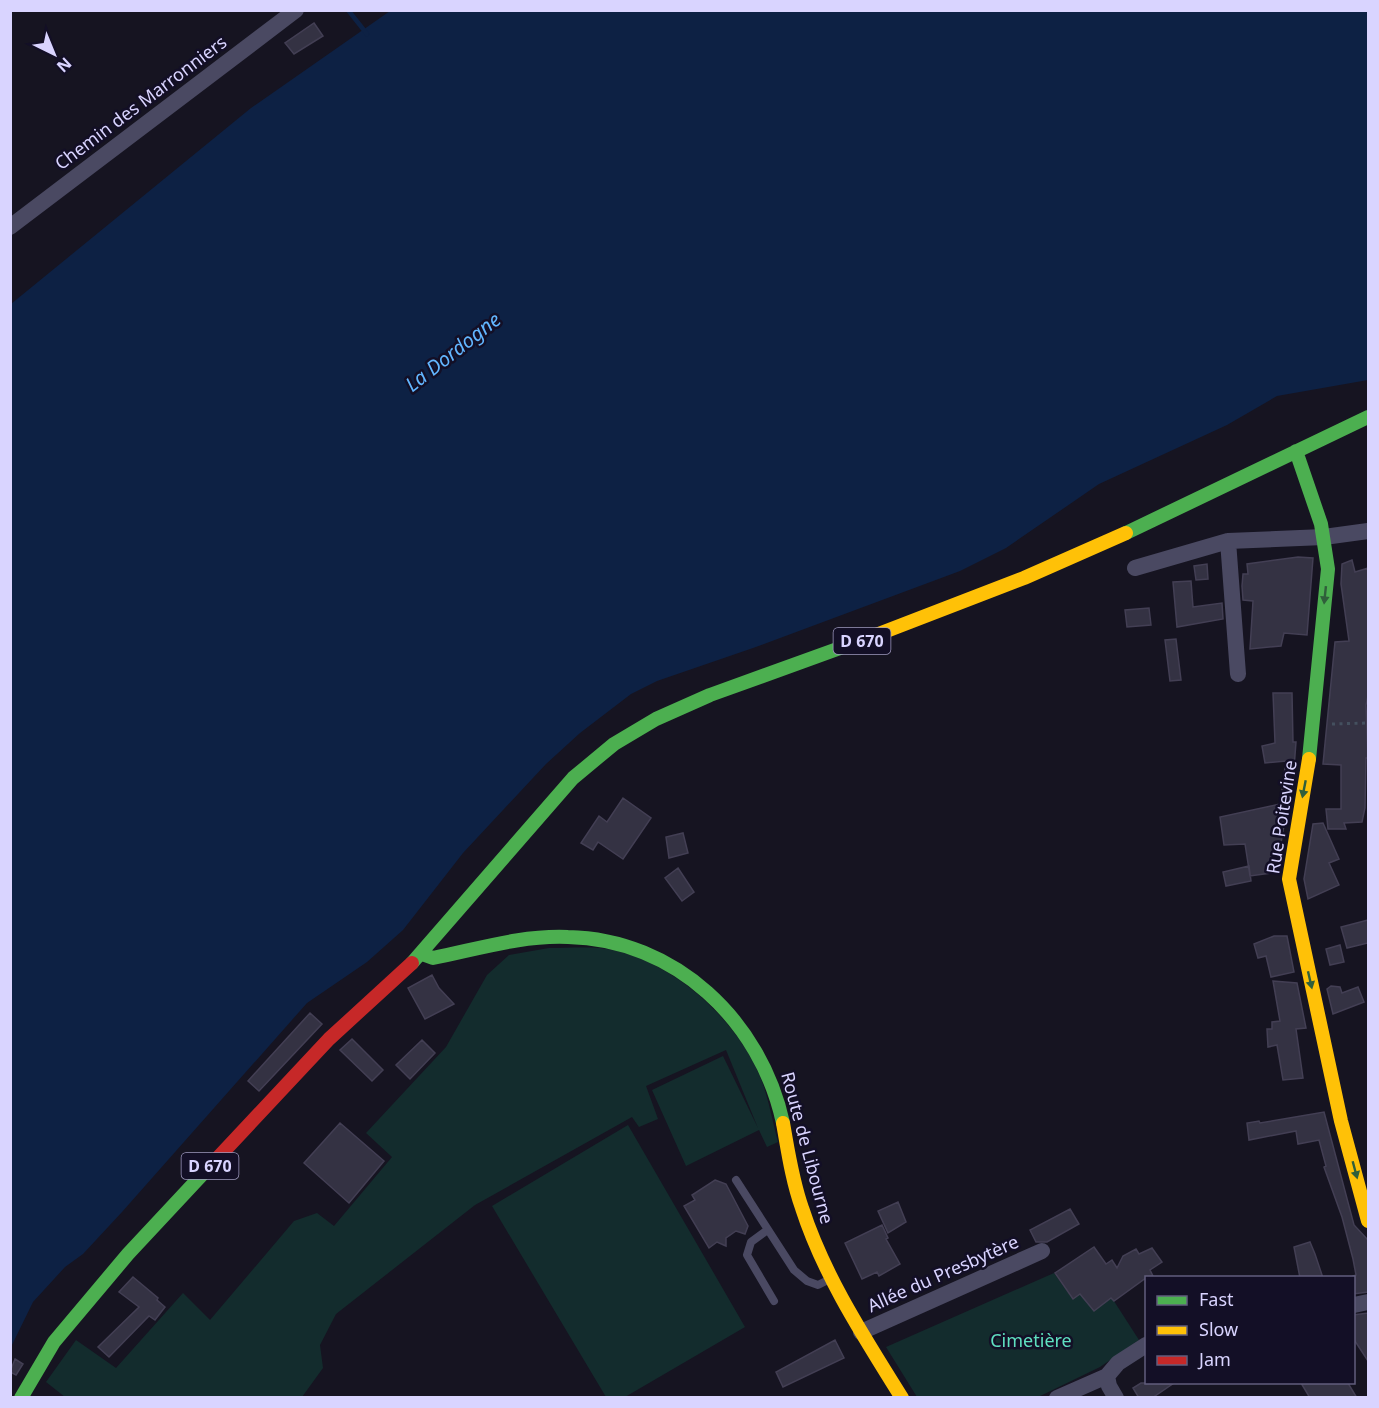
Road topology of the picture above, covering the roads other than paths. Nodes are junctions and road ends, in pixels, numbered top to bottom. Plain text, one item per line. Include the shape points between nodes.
1 (296, 10) edge
2 (10, 227) edge
3 (1368, 417) edge
4 (1296, 451) junction
5 (1368, 531) edge
6 (1324, 537) junction
7 (1228, 541) junction
8 (1135, 568) dead end
9 (1238, 674) dead end
10 (422, 954) junction
11 (736, 1180) dead end
12 (1368, 1221) edge
13 (766, 1231) junction
14 (1042, 1251) dead end
15 (831, 1279) junction
16 (774, 1301) dead end
17 (861, 1332) junction
18 (1145, 1346) edge
19 (1107, 1376) junction
20 (21, 1398) edge
21 (902, 1398) edge
22 (1057, 1398) edge
23 (1116, 1398) edge

1 - 2 street, Chemin des Marronniers
3 - 4 main road, D 670
4 - 6 main road, Rue Poitevine
4 - 10 main road, D 670 via 1024,578 710,695 656,719 614,744 573,778
5 - 6 street
6 - 7 street
6 -> 12 main road, Rue Poitevine via 1328,569 1308,770 1289,879 1341,1121
7 - 8 street
7 - 9 street
10 - 15 main road, Route de Libourne via 433,958 527,939 584,937 635,948 701,986 748,1038 766,1069 801,1207
10 - 20 main road, D 670 via 329,1039 128,1254 54,1342
11 - 13 lane
13 - 15 lane via 794,1270 807,1281 818,1285
13 - 16 lane via 751,1242 747,1255
14 - 17 street, Allée du Presbytère
15 - 17 main road, Route de Libourne
17 - 21 main road, Route de Libourne
18 - 19 street via 1118,1363
19 - 22 street
19 - 23 street

